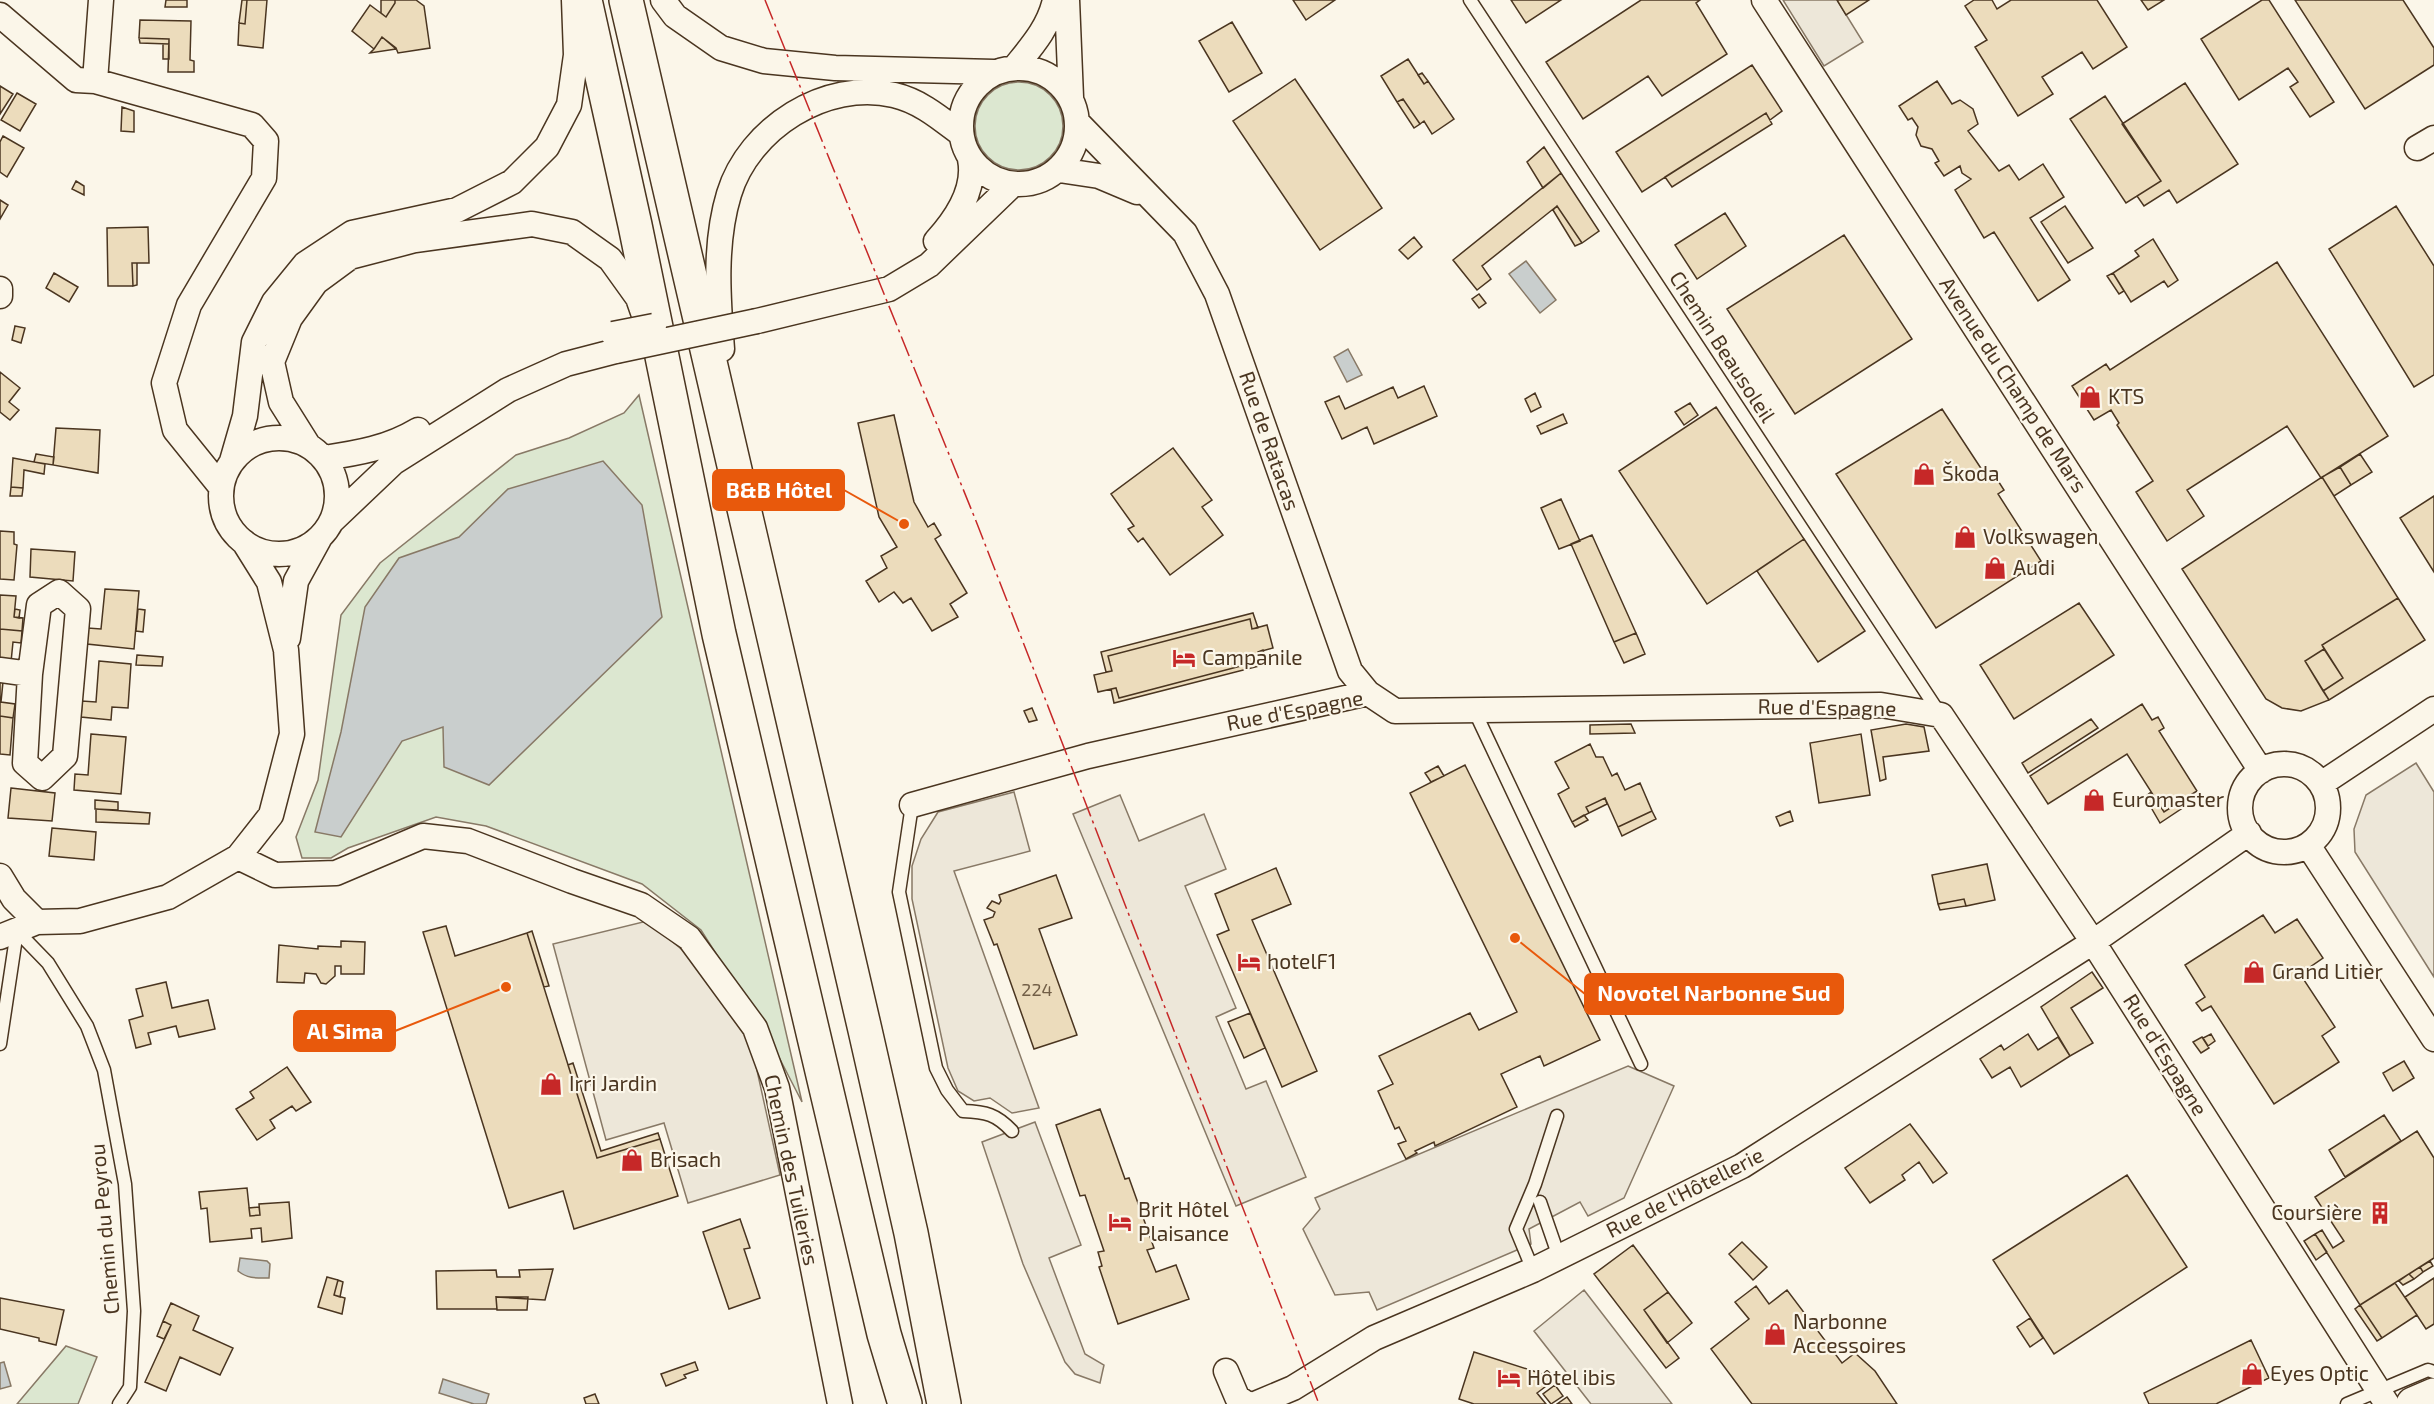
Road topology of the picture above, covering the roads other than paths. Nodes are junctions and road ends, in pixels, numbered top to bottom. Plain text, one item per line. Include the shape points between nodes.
1 (100, 0) edge
2 (574, 0) edge
3 (585, 0) edge
4 (626, 0) edge
5 (663, 0) edge
6 (1055, 0) edge
7 (1067, 0) edge
8 (1470, 0) edge
9 (1764, 0) edge
10 (0, 15) edge
11 (1005, 70) junction
12 (95, 81) junction
13 (1071, 97) junction
14 (1079, 124) junction
15 (961, 134) junction
16 (970, 159) junction
17 (1059, 170) junction
18 (1012, 185) junction
19 (1152, 199) junction
20 (0, 289) edge
21 (0, 296) edge
22 (755, 313) junction
23 (614, 343) junction
24 (666, 377) junction
25 (729, 435) junction
26 (316, 451) junction
27 (232, 461) junction
28 (221, 487) junction
29 (333, 520) junction
30 (319, 539) junction
31 (244, 543) junction
32 (286, 650) junction
33 (0, 670) edge
34 (30, 674) junction
35 (1368, 693) junction
36 (2434, 709) edge
37 (1475, 712) junction
38 (1941, 715) junction
39 (2261, 771) junction
40 (2321, 784) junction
41 (912, 805) joint
42 (2249, 833) junction
43 (2308, 845) junction
44 (238, 857) junction
45 (0, 876) edge
46 (18, 930) edge
47 (2093, 942) junction
48 (2434, 1039) edge
49 (0, 1044) edge
50 (1641, 1064) dead end
51 (1557, 1116) dead end
52 (1012, 1131) dead end
53 (1540, 1202) dead end
54 (910, 1233) junction
55 (1559, 1257) junction
56 (1533, 1270) junction
57 (884, 1334) junction
58 (1226, 1371) dead end
59 (2434, 1372) edge
60 (2434, 1395) edge
61 (2382, 1397) edge
62 (119, 1404) edge
63 (840, 1404) edge
64 (895, 1404) edge
65 (905, 1404) edge
66 (944, 1404) edge
67 (963, 1404) edge
68 (1247, 1404) edge
69 (1255, 1404) edge
70 (2347, 1404) edge
71 (2413, 1404) edge

1 - 12 street
2 - 27 street via 576,55 570,105 547,147 512,182 457,210 352,233 305,264 274,302 254,342 245,416
3 - 24 main road
4 - 25 main road
5 - 11 street via 675,16 721,48 764,61 835,68
6 - 11 street via 1052,16 1036,42
7 - 13 street
8 - 38 lane, Chemin Beausoleil
9 - 39 street, Avenue du Champ de Mars
10 - 12 street via 76,80
11 - 13 street via 1038,70
11 - 15 street via 976,86 965,103
12 - 28 street via 252,125 266,141 264,178 189,305 164,383 175,430
13 - 14 street
14 - 17 street via 1074,149
14 - 19 street, Rue de Ratacas
15 - 16 street
15 - 25 street via 922,106 894,95 850,91 792,114 751,150 729,194 717,287
16 - 18 street via 990,177
16 - 22 street via 973,174 955,220 921,256 878,275
17 - 18 street via 1046,179
17 - 19 street, Rue de Ratacas via 1100,176
18 - 22 street via 929,265 889,289
19 - 35 street, Rue de Ratacas via 1185,233 1217,294 1350,671
20 - 21 street
22 - 23 street, bridge
23 - 26 street via 533,360 399,442 363,452
23 - 29 street via 508,390 394,462
24 - 26 street via 638,298 610,259 572,232 532,224 415,240 351,257 316,282 290,318 272,362 281,402
24 - 57 main road via 719,634
25 - 54 main road
26 - 27 street via 292,439 275,437 244,449
26 - 29 street via 333,472 337,487
27 - 28 street
28 - 31 street via 225,518
29 - 30 street
30 - 31 street via 306,549 274,555
30 - 32 street via 296,581
31 - 32 street via 269,582
32 - 44 street via 292,734 271,814
33 - 34 street
34 - 34 street via 25,763 42,778 65,756 78,609 59,592 39,605
35 - 37 street, Rue d'Espagne via 1395,711
35 - 41 street, Rue d'Espagne via 1088,756
36 - 40 street
37 - 38 street, Rue d'Espagne via 1881,705
37 - 50 lane
38 - 47 street, Rue d'Espagne
39 - 40 street via 2290,764 2310,772
39 - 42 street via 2245,787 2240,803 2241,819
40 - 43 street via 2328,801 2328,815 2321,833
41 - 52 lane via 899,892 936,1068 963,1111 999,1117
42 - 43 street via 2266,848 2283,852
42 - 47 street, Rue de l'Hôtellerie
43 - 48 street
44 - 46 street via 168,897 80,921
44 - 63 street, Chemin des Tuileries via 275,875 336,873 423,836 468,841 641,905 689,938 755,1028 777,1088
45 - 46 street via 14,899
46 - 49 lane
46 - 62 lane, Chemin du Peyrou via 48,963 87,1026 104,1070 125,1184 134,1311 130,1387
47 - 55 street, Rue de l'Hôtellerie via 1742,1166
47 - 61 street, Rue d'Espagne
51 - 56 lane via 1516,1229
53 - 55 lane
54 - 66 main road
54 - 67 main road
55 - 56 street, Rue de l'Hôtellerie
56 - 69 street, Rue de l'Hôtellerie via 1374,1338 1293,1388
57 - 64 main road
57 - 65 main road
58 - 68 street via 1237,1397
59 - 61 lane via 2428,1370
60 - 71 main road
61 - 70 lane

